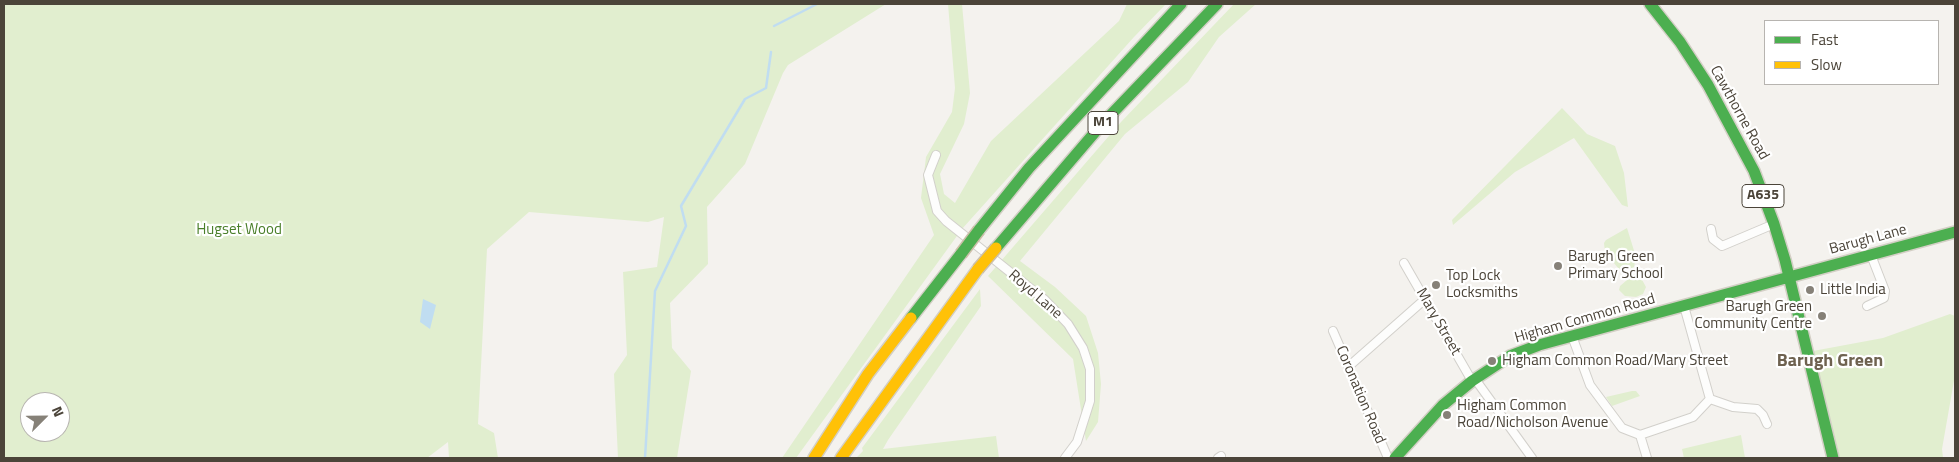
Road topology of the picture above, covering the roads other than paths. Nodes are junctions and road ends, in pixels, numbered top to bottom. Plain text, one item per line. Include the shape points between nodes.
1 (1181, 4) edge
2 (1217, 4) edge
3 (1650, 4) edge
4 (936, 155) dead end
5 (1774, 224) junction
6 (1710, 230) dead end
7 (1955, 232) edge
8 (1871, 255) junction
9 (1404, 263) dead end
10 (1789, 276) junction
11 (1424, 300) junction
12 (1684, 306) junction
13 (1868, 306) dead end
14 (1333, 331) dead end
15 (1572, 336) junction
16 (1348, 367) junction
17 (1473, 380) junction
18 (1710, 399) junction
19 (1767, 424) dead end
20 (1640, 435) junction
21 (814, 458) edge
22 (841, 458) edge
23 (1065, 458) edge
24 (1388, 458) edge
25 (1395, 458) edge
26 (1532, 458) edge
27 (1647, 458) edge
28 (1833, 458) edge

1 - 21 main road, M1, bridge via 1029,168 868,374
2 - 22 main road, M1, bridge via 1102,124 978,269
3 - 5 main road, Cawthorne Road / A635 via 1708,84 1754,171
4 - 23 street, Royd Lane via 928,175 937,211 1045,300 1068,324 1083,348 1090,370 1090,402 1077,442
5 - 6 street via 1722,246 1713,239
5 - 10 main road, Cawthorne Road / A635
7 - 8 main road, Barugh Lane
8 - 10 main road, Barugh Lane
8 - 13 street via 1885,291 1884,298
9 - 11 street, Mary Street
10 - 12 main road, Higham Common Road
10 - 28 main road, A635
11 - 16 street
11 - 17 street, Mary Street
12 - 15 main road, Higham Common Road
12 - 18 street
14 - 16 street, Coronation Road
15 - 17 main road, Higham Common Road via 1510,356
15 - 20 street via 1590,385 1622,428
16 - 24 street, Coronation Road
17 - 25 main road, Higham Common Road via 1427,421
17 - 26 street, Mary Street
18 - 19 street via 1734,407 1758,409
18 - 20 street via 1693,417
20 - 27 street

